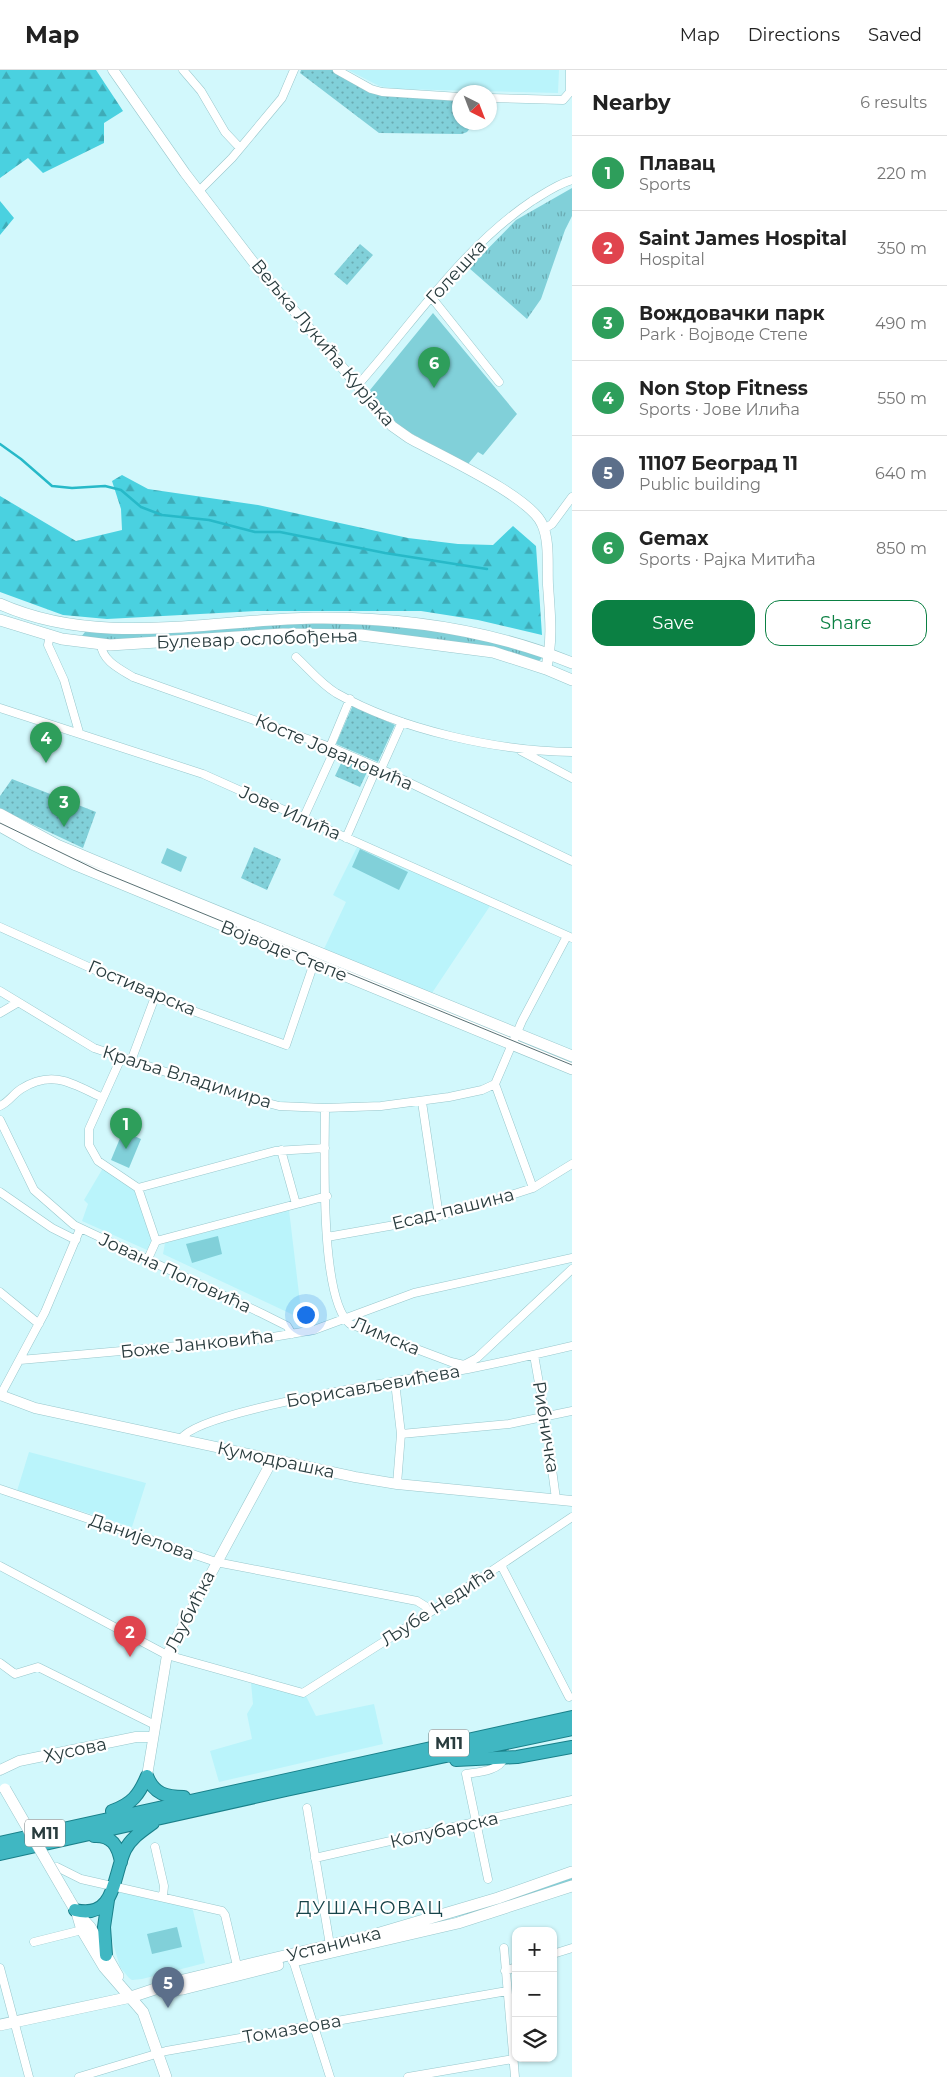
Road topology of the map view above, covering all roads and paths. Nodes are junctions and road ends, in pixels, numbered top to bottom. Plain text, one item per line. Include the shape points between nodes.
1 (113, 70) edge
2 (184, 70) edge
3 (294, 70) edge
4 (337, 70) edge
5 (570, 70) edge
6 (452, 96) edge
7 (497, 98) edge
8 (240, 148) junction
9 (572, 180) edge
10 (199, 191) junction
11 (432, 298) junction
12 (499, 382) dead end
13 (357, 386) junction
14 (572, 497) edge
15 (544, 529) junction
16 (0, 604) edge
17 (0, 620) edge
18 (76, 626) junction
19 (50, 636) junction
20 (74, 640) junction
21 (101, 644) junction
22 (549, 654) junction
23 (296, 656) dead end
24 (572, 663) edge
25 (546, 669) junction
26 (572, 680) edge
27 (350, 700) junction
28 (0, 708) edge
29 (402, 722) junction
30 (80, 732) junction
31 (332, 748) junction
32 (520, 750) junction
33 (556, 752) junction
34 (572, 752) edge
35 (379, 768) junction
36 (552, 768) junction
37 (572, 778) edge
38 (0, 814) edge
39 (303, 819) junction
40 (0, 826) edge
41 (346, 838) junction
42 (572, 861) edge
43 (0, 927) edge
44 (569, 937) edge
45 (314, 963) junction
46 (0, 991) edge
47 (155, 997) junction
48 (17, 1003) junction
49 (0, 1013) edge
50 (516, 1034) junction
51 (512, 1045) junction
52 (572, 1056) edge
53 (121, 1058) junction
54 (131, 1061) junction
55 (572, 1069) edge
56 (497, 1082) junction
57 (103, 1098) junction
58 (422, 1102) junction
59 (0, 1106) edge
60 (326, 1108) junction
61 (0, 1120) edge
62 (325, 1148) junction
63 (281, 1150) junction
64 (572, 1164) edge
65 (138, 1188) junction
66 (533, 1188) junction
67 (0, 1192) edge
68 (327, 1196) junction
69 (296, 1204) junction
70 (439, 1216) junction
71 (80, 1229) junction
72 (327, 1236) junction
73 (76, 1240) junction
74 (156, 1242) junction
75 (572, 1258) edge
76 (147, 1261) junction
77 (572, 1269) edge
78 (0, 1292) edge
79 (345, 1319) junction
80 (39, 1324) junction
81 (292, 1334) junction
82 (572, 1346) edge
83 (480, 1355) junction
84 (534, 1355) junction
85 (20, 1360) junction
86 (451, 1362) junction
87 (486, 1364) junction
88 (449, 1372) junction
89 (395, 1382) junction
90 (0, 1395) edge
91 (572, 1411) edge
92 (545, 1417) junction
93 (401, 1434) junction
94 (180, 1440) junction
95 (273, 1459) junction
96 (397, 1484) junction
97 (0, 1489) edge
98 (556, 1499) junction
99 (572, 1501) edge
100 (572, 1517) edge
101 (216, 1562) junction
102 (501, 1565) junction
103 (0, 1566) edge
104 (430, 1613) junction
105 (167, 1655) junction
106 (0, 1663) edge
107 (569, 1697) dead end
108 (572, 1717) edge
109 (154, 1725) junction
110 (572, 1729) edge
111 (153, 1737) junction
112 (572, 1747) edge
113 (504, 1758) junction
114 (406, 1765) junction
115 (0, 1770) edge
116 (148, 1776) junction
117 (1, 1788) edge
118 (198, 1798) junction
119 (572, 1800) edge
120 (307, 1808) dead end
121 (159, 1819) junction
122 (90, 1822) junction
123 (477, 1822) junction
124 (72, 1838) junction
125 (0, 1844) edge
126 (155, 1847) dead end
127 (0, 1854) edge
128 (316, 1858) junction
129 (121, 1862) junction
130 (57, 1867) dead end
131 (572, 1872) edge
132 (488, 1879) dead end
133 (114, 1886) junction
134 (572, 1886) edge
135 (163, 1896) junction
136 (108, 1900) junction
137 (76, 1912) junction
138 (82, 1930) junction
139 (34, 1942) dead end
140 (330, 1945) junction
141 (504, 1948) dead end
142 (572, 1948) edge
143 (557, 1953) edge
144 (106, 1955) junction
145 (292, 1958) junction
146 (0, 1968) edge
147 (512, 1969) edge
148 (238, 1970) junction
149 (505, 1971) junction
150 (122, 1987) junction
151 (507, 1991) junction
152 (131, 1997) junction
153 (15, 2022) junction
154 (0, 2025) edge
155 (313, 2026) junction
156 (512, 2048) edge
157 (158, 2052) junction
158 (512, 2059) edge
159 (513, 2062) edge
160 (29, 2077) edge
161 (79, 2077) edge
162 (166, 2077) edge
163 (330, 2077) edge
164 (408, 2077) edge
165 (515, 2077) edge

1 - 10 street, Вељка Лукића Курјака
2 - 8 street via 201,91 225,132
3 - 8 street via 286,94
4 - 6 street via 382,92
5 - 7 street via 569,95 563,100
8 - 10 street
9 - 11 street, Голешка via 555,186 503,222
10 - 13 street, Вељка Лукића Курјака via 257,267
11 - 12 street
11 - 13 street, Голешка
13 - 15 street, Вељка Лукића Курјака via 398,432 521,500 532,509
14 - 15 street via 552,524
15 - 22 street, Вељка Лукића Курјака via 551,628
16 - 18 main road, Булевар ослобођења
17 - 19 main road, Булевар ослобођења
18 - 20 main road
18 - 22 main road, Булевар ослобођења via 129,629 259,620 362,619 476,634
19 - 20 main road, Булевар ослобођења
19 - 30 street via 48,645 64,680
20 - 21 main road, Булевар ослобођења
21 - 25 main road, Булевар ослобођења via 130,645 283,634 361,634 492,652
21 - 31 street, Косте Јовановића via 108,660 134,677
22 - 24 main road, Булевар ослобођења
22 - 25 street, Вељка Лукића Курјака
23 - 27 street via 329,688
25 - 26 main road, Булевар ослобођења
27 - 29 street
27 - 31 street
28 - 30 street, Јове Илића
29 - 32 street
29 - 35 street
30 - 39 street, Јове Илића via 183,766
31 - 35 street, Косте Јовановића
31 - 39 street
32 - 33 street
32 - 36 street
33 - 34 street
33 - 36 street via 551,758
35 - 41 street
35 - 42 street, Косте Јовановића
36 - 37 street
38 - 50 main road, Војводе Степе via 57,845
39 - 41 street, Јове Илића
40 - 45 main road, Војводе Степе via 63,859
41 - 44 street, Јове Илића
43 - 47 street, Гостиварска
44 - 50 street
45 - 47 street, Гостиварска via 286,1044
45 - 51 main road, Војводе Степе
46 - 48 street, Краља Владимира
47 - 54 street
48 - 49 street
48 - 53 street, Краља Владимира via 83,1042
50 - 51 street
50 - 52 main road, Војводе Степе
51 - 55 main road, Војводе Степе
51 - 56 street
53 - 54 street, Краља Владимира
53 - 57 street
54 - 60 street, Краља Владимира via 258,1101 279,1106
56 - 58 street, Краља Владимира via 473,1092
56 - 66 street
57 - 59 street via 65,1080 52,1078 24,1088
57 - 65 street via 89,1129 89,1145 102,1165
58 - 60 street, Краља Владимира
58 - 70 street
60 - 62 street, Лимска
61 - 71 street, Јована Поповића via 34,1190
62 - 63 street
62 - 68 street, Лимска
63 - 65 street
63 - 69 street
64 - 66 street, Есад-пашина
65 - 74 street
66 - 70 street, Есад-пашина
67 - 73 street, Јована Поповића via 52,1228
68 - 69 street
68 - 72 street, Лимска
69 - 74 street
70 - 72 street, Есад-пашина
71 - 73 street
71 - 76 street, Јована Поповића
72 - 79 street, Лимска via 333,1287
73 - 80 street
74 - 76 street
75 - 79 street, Боже Јанковића via 414,1293
76 - 81 street, Јована Поповића via 287,1326
77 - 83 street, Лимска
78 - 80 street
79 - 81 street, Боже Јанковића
79 - 86 street, Лимска via 359,1328
80 - 85 street
81 - 85 street, Боже Јанковића
82 - 84 street, Борисављевићева
83 - 86 street, Лимска via 467,1364
83 - 87 street
84 - 87 street, Борисављевићева
84 - 92 street, Рибничка
85 - 90 street
86 - 88 street
87 - 88 street, Борисављевићева
88 - 89 street, Борисављевићева
89 - 93 street
89 - 94 street, Борисављевићева via 242,1412 189,1430
90 - 94 street, Кумодрашка via 28,1407
91 - 92 street
92 - 93 street via 509,1424
92 - 98 street, Рибничка
93 - 96 street
94 - 95 street, Кумодрашка
95 - 96 street, Кумодрашка
95 - 101 street, Љубићка
96 - 98 street, Кумодрашка
97 - 101 street, Данијелова
98 - 99 street, Кумодрашка
100 - 102 street, Љубе Недића
101 - 104 street, Данијелова via 417,1601
101 - 105 street, Љубићка
102 - 104 street, Љубе Недића
102 - 107 street
103 - 105 street
104 - 105 street, Љубе Недића via 303,1693
105 - 109 street, Љубићка
106 - 109 street via 15,1674 38,1667
108 - 118 highway, M11
109 - 111 street, Љубићка
110 - 114 highway, M11
111 - 115 street, Хусова via 136,1737 19,1761
111 - 116 street, Љубићка
112 - 113 highway
113 - 114 highway
113 - 123 street via 493,1768 466,1774
114 - 121 highway, M11
116 - 118 highway via 161,1794
116 - 122 highway via 132,1802
117 - 137 main road, bridge
118 - 122 highway, M11
119 - 123 street, Колубарска
120 - 128 street
121 - 124 highway, M11
121 - 129 highway via 133,1838
122 - 125 highway, M11
123 - 128 street, Колубарска
123 - 132 street
124 - 127 highway, M11
124 - 129 highway via 108,1838 117,1846
126 - 135 street via 164,1886
128 - 140 street
129 - 133 highway
130 - 133 street via 81,1879
131 - 140 main road, Устаничка via 429,1920
133 - 135 street
133 - 136 highway
134 - 145 main road, Устаничка via 458,1923
135 - 148 street via 224,1912
136 - 137 highway via 95,1911
136 - 144 highway via 104,1928
137 - 138 main road
137 - 144 main road
138 - 139 street
138 - 150 main road via 110,1976
140 - 145 main road, Устаничка
141 - 149 street
142 - 143 street
144 - 150 main road
145 - 148 main road, Устаничка
145 - 155 street
146 - 153 street
147 - 149 street
148 - 152 main road, Устаничка via 179,1981
149 - 151 street
150 - 152 main road
151 - 155 street, Томазеова
151 - 156 street
152 - 153 main road, Устаничка
152 - 157 main road via 145,2017
153 - 154 main road, Устаничка
153 - 160 street
155 - 157 street, Томазеова
155 - 163 street
157 - 161 street, Томазеова
157 - 162 main road
158 - 164 street
159 - 165 street

